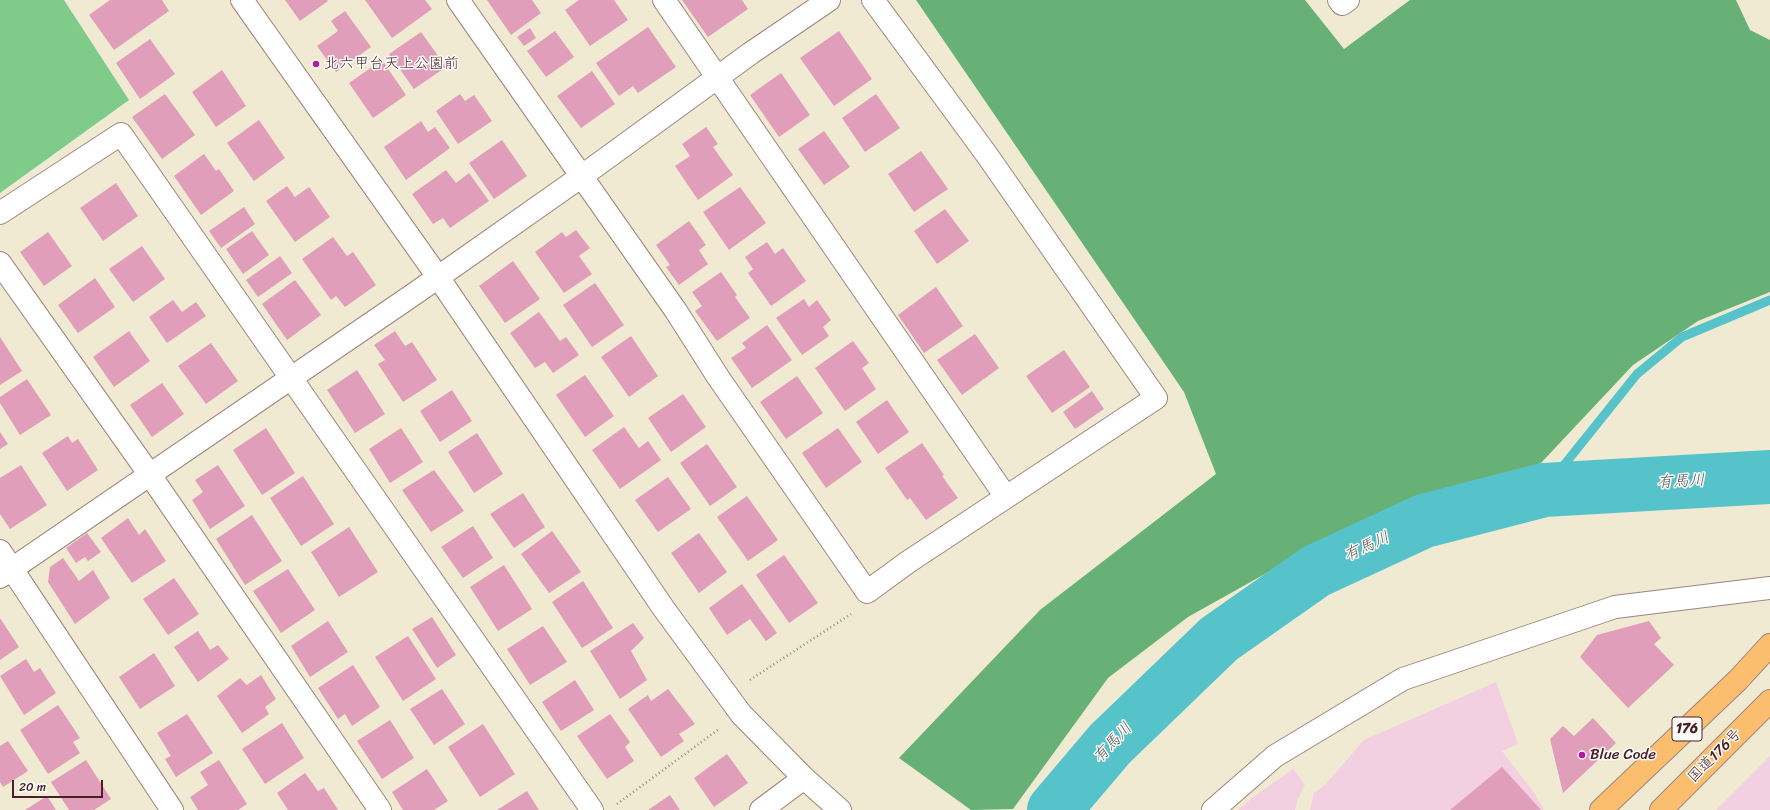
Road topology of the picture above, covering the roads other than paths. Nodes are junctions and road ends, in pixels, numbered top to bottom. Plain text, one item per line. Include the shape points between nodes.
1 (242, 0) edge
2 (458, 0) edge
3 (664, 0) edge
4 (829, 0) edge
5 (873, 0) edge
6 (1339, 0) edge
7 (1348, 0) edge
8 (717, 78) junction
9 (582, 176) junction
10 (0, 213) edge
11 (0, 263) edge
12 (438, 277) junction
13 (290, 378) junction
14 (150, 475) junction
15 (1006, 497) junction
16 (0, 551) edge
17 (6, 573) edge
18 (1770, 588) edge
19 (1770, 645) edge
20 (1770, 701) edge
21 (804, 778) junction
22 (172, 810) edge
23 (380, 810) edge
24 (592, 810) edge
25 (761, 810) edge
26 (840, 810) edge
27 (1213, 810) edge
28 (1601, 810) edge
29 (1661, 810) edge

1 - 12 street
2 - 9 street
3 - 8 street
4 - 8 street
5 - 15 street via 987,155 1156,398
6 - 7 street via 1342,4
8 - 9 street
8 - 15 street
9 - 12 street
9 - 15 street via 867,592
10 - 13 street via 121,134
11 - 14 street
12 - 13 street
12 - 21 street via 664,609 741,714
13 - 14 street
13 - 24 street
14 - 17 street
14 - 23 street
16 - 17 street
17 - 22 street
18 - 27 street via 1615,607 1403,679 1274,756
19 - 28 highway, 176 via 1738,680
20 - 29 highway, 国道176号 / 176
21 - 25 street
21 - 26 street

